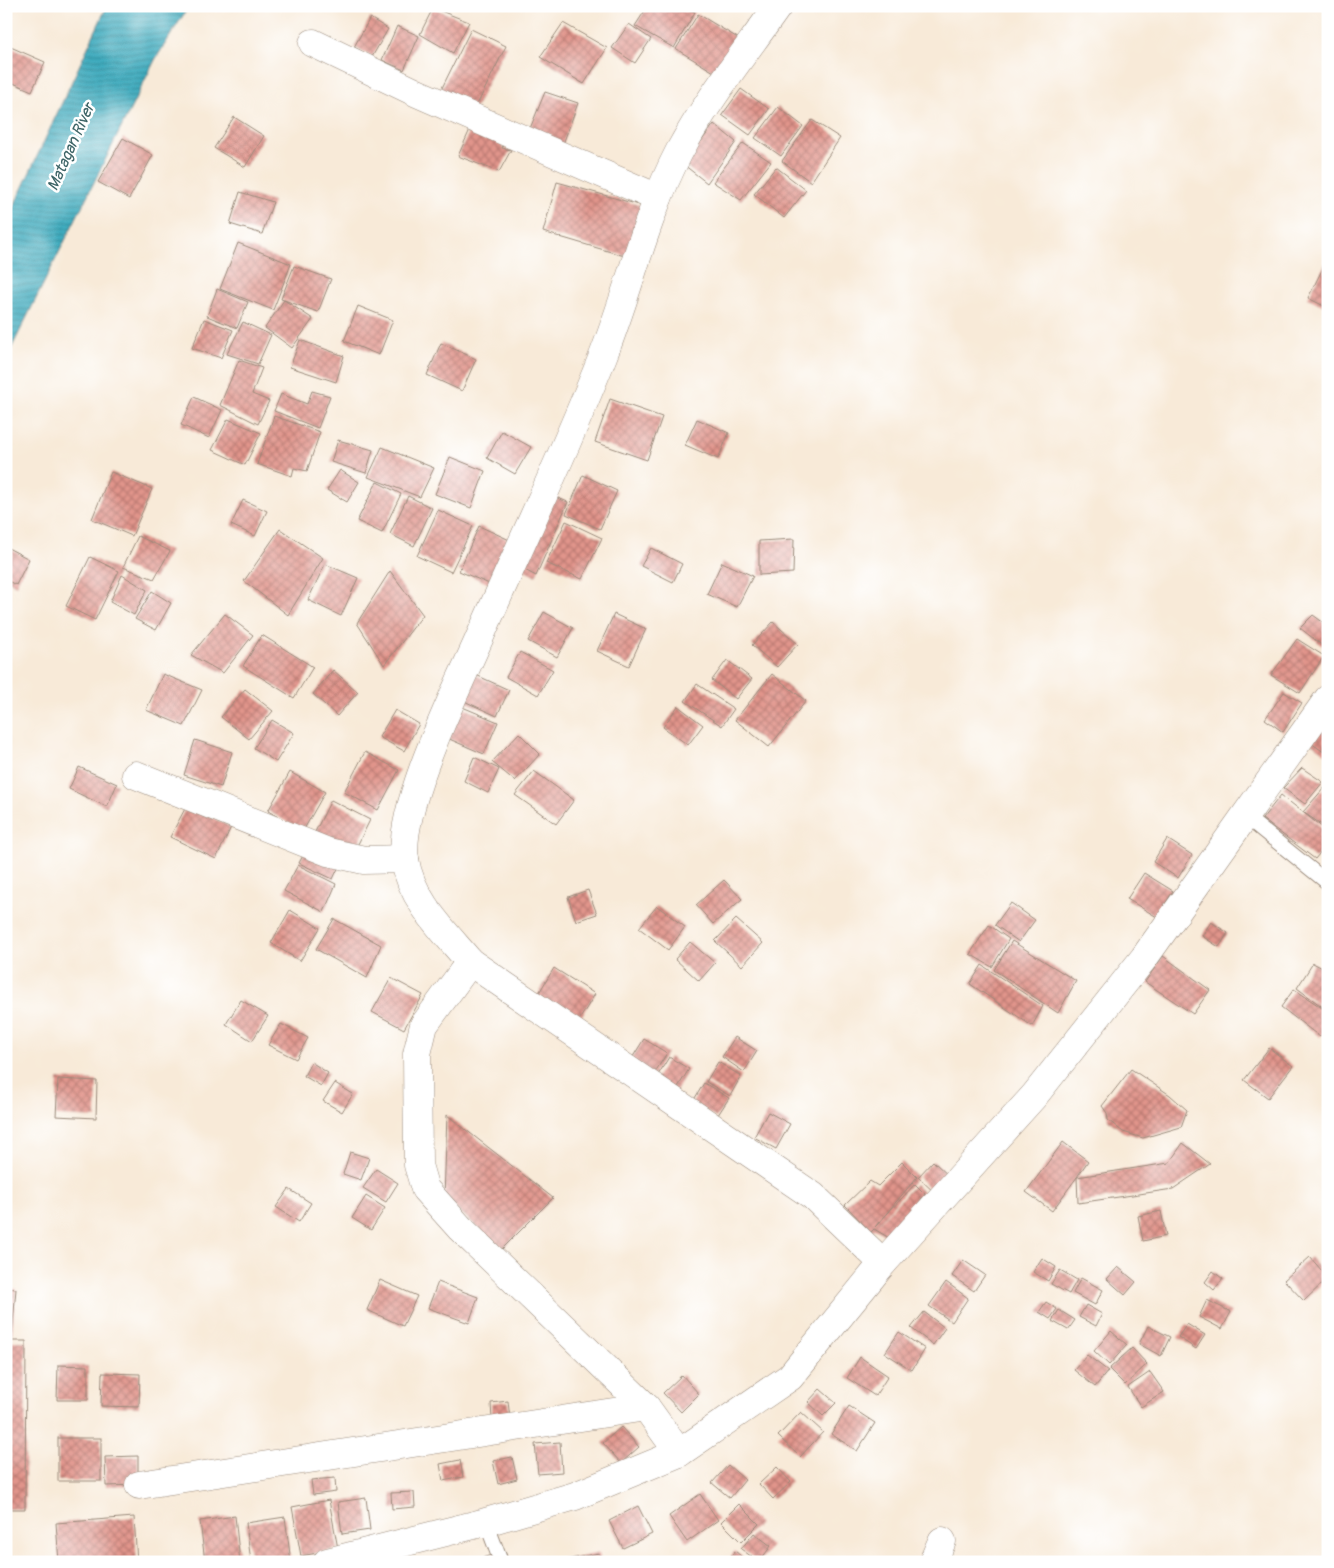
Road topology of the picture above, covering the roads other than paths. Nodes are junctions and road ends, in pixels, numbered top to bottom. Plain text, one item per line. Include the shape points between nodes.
1 (778, 6) edge
2 (313, 43) dead end
3 (658, 198) junction
4 (1328, 700) edge
5 (136, 776) dead end
6 (1245, 816) junction
7 (405, 859) junction
8 (1328, 883) edge
9 (470, 962) junction
10 (883, 1263) junction
11 (646, 1407) junction
12 (679, 1453) junction
13 (139, 1485) dead end
14 (486, 1522) junction
15 (327, 1562) edge
16 (501, 1562) edge

1 - 3 street via 708,104 679,152
2 - 3 street via 417,93
3 - 7 street via 603,354 446,714 415,794 405,829
4 - 6 street
5 - 7 street via 328,852 364,860
6 - 8 lane
6 - 10 street via 1144,958 1034,1096
7 - 9 street via 414,887 428,911
9 - 10 street via 813,1196
9 - 11 street via 424,1025 417,1054 418,1165 425,1189 460,1228
10 - 12 street via 790,1377
11 - 12 street
11 - 13 street
12 - 14 street via 576,1496
14 - 15 street
14 - 16 lane

